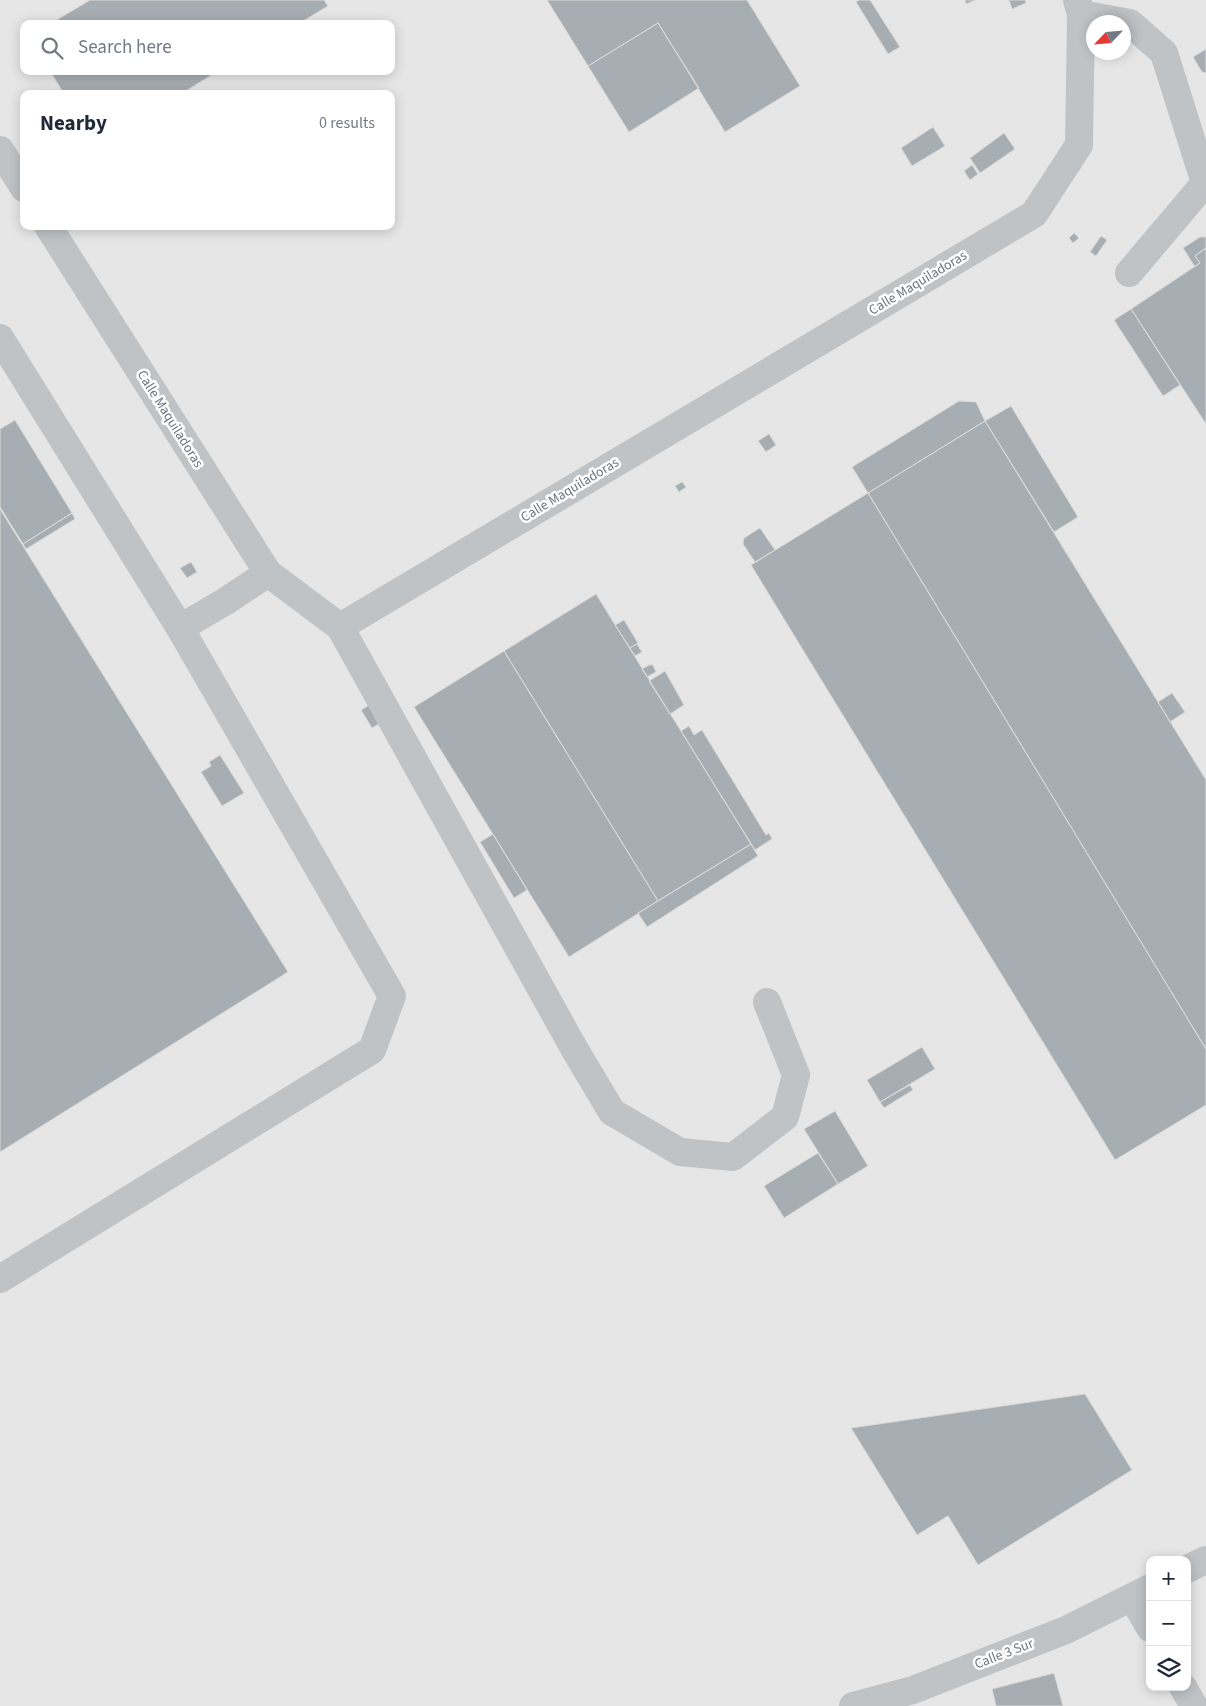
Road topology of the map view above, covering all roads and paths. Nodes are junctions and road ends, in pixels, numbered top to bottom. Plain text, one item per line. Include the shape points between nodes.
1 (1079, 7) edge
2 (0, 150) edge
3 (20, 182) edge
4 (1206, 184) edge
5 (51, 230) edge
6 (1129, 273) dead end
7 (0, 338) edge
8 (268, 573) junction
9 (340, 627) junction
10 (180, 628) junction
11 (767, 1002) dead end
12 (0, 1279) edge
13 (1206, 1560) edge
14 (1191, 1567) edge
15 (1141, 1592) edge
16 (1146, 1612) edge
17 (1185, 1691) edge
18 (853, 1706) edge
19 (1194, 1706) edge

1 - 4 street via 1130,23 1164,53
1 - 9 street, Calle Maquiladoras via 1079,145 1034,214
2 - 3 street
4 - 6 street
5 - 8 street, Calle Maquiladoras
7 - 10 street
8 - 9 street, Calle Maquiladoras
8 - 10 street
9 - 11 street via 612,1112 680,1152 733,1157 785,1117 796,1075
10 - 12 street via 392,996 372,1050
13 - 14 street
15 - 16 street
15 - 18 street, Calle 3 Sur via 1066,1630 913,1690
17 - 19 street

